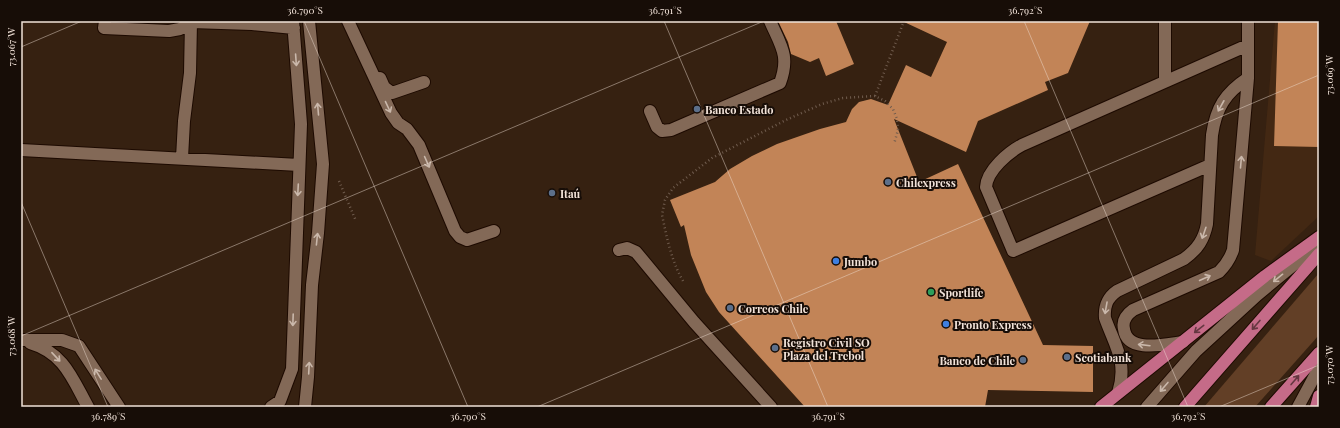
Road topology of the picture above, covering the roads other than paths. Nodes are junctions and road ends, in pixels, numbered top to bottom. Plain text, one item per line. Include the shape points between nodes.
1 (105, 21) edge
2 (310, 21) edge
3 (348, 21) edge
4 (353, 21) edge
5 (770, 21) edge
6 (1165, 21) edge
7 (1248, 21) edge
8 (191, 22) junction
9 (294, 24) edge
10 (1248, 45) junction
11 (1248, 78) junction
12 (1165, 81) junction
13 (424, 82) dead end
14 (650, 111) dead end
15 (21, 150) edge
16 (182, 158) junction
17 (299, 164) junction
18 (1210, 165) junction
19 (494, 231) dead end
20 (1319, 237) edge
21 (1319, 244) edge
22 (619, 250) dead end
23 (1319, 254) edge
24 (21, 341) edge
25 (1183, 342) junction
26 (1319, 353) edge
27 (1319, 368) edge
28 (1118, 393) junction
29 (1319, 396) edge
30 (88, 407) edge
31 (119, 407) edge
32 (272, 407) edge
33 (305, 407) edge
34 (771, 407) edge
35 (1101, 407) edge
36 (1147, 407) edge
37 (1185, 407) edge
38 (1271, 407) edge
39 (1298, 407) edge
40 (1316, 407) edge

1 - 8 lane via 104,28 169,31 180,29
33 -> 2 lane via 312,285 323,164
3 -> 19 lane via 391,113 398,123 408,129 419,145 455,231 467,240
4 - 13 lane via 384,87 392,92
5 - 14 lane via 786,59 780,83 671,130 662,131 657,127
6 - 12 lane
7 - 10 lane
8 - 9 lane
8 - 16 lane via 190,73
9 -> 17 lane via 301,124
10 - 11 lane
10 - 12 lane
11 -> 18 lane via 1236,86 1219,108 1213,128
25 -> 11 lane via 1140,345 1127,339 1124,333 1124,320 1132,310 1219,272 1231,256
12 - 18 lane via 1022,145 1005,156 989,177 986,187 1013,251
15 - 16 lane
16 - 17 lane
17 -> 32 lane via 292,369 280,402
18 -> 28 lane via 1207,224 1199,246 1184,259 1112,294 1106,305 1105,318 1121,359 1122,375
20 -> 25 main road via 1265,276
21 -> 36 lane via 1257,295 1196,351
22 - 34 lane via 627,248 636,252 694,322
23 -> 37 main road
24 -> 30 lane via 52,352 68,369
31 -> 24 lane via 79,346 62,340
25 - 28 main road
38 -> 26 main road
27 - 39 lane
28 - 35 main road
29 - 40 main road

